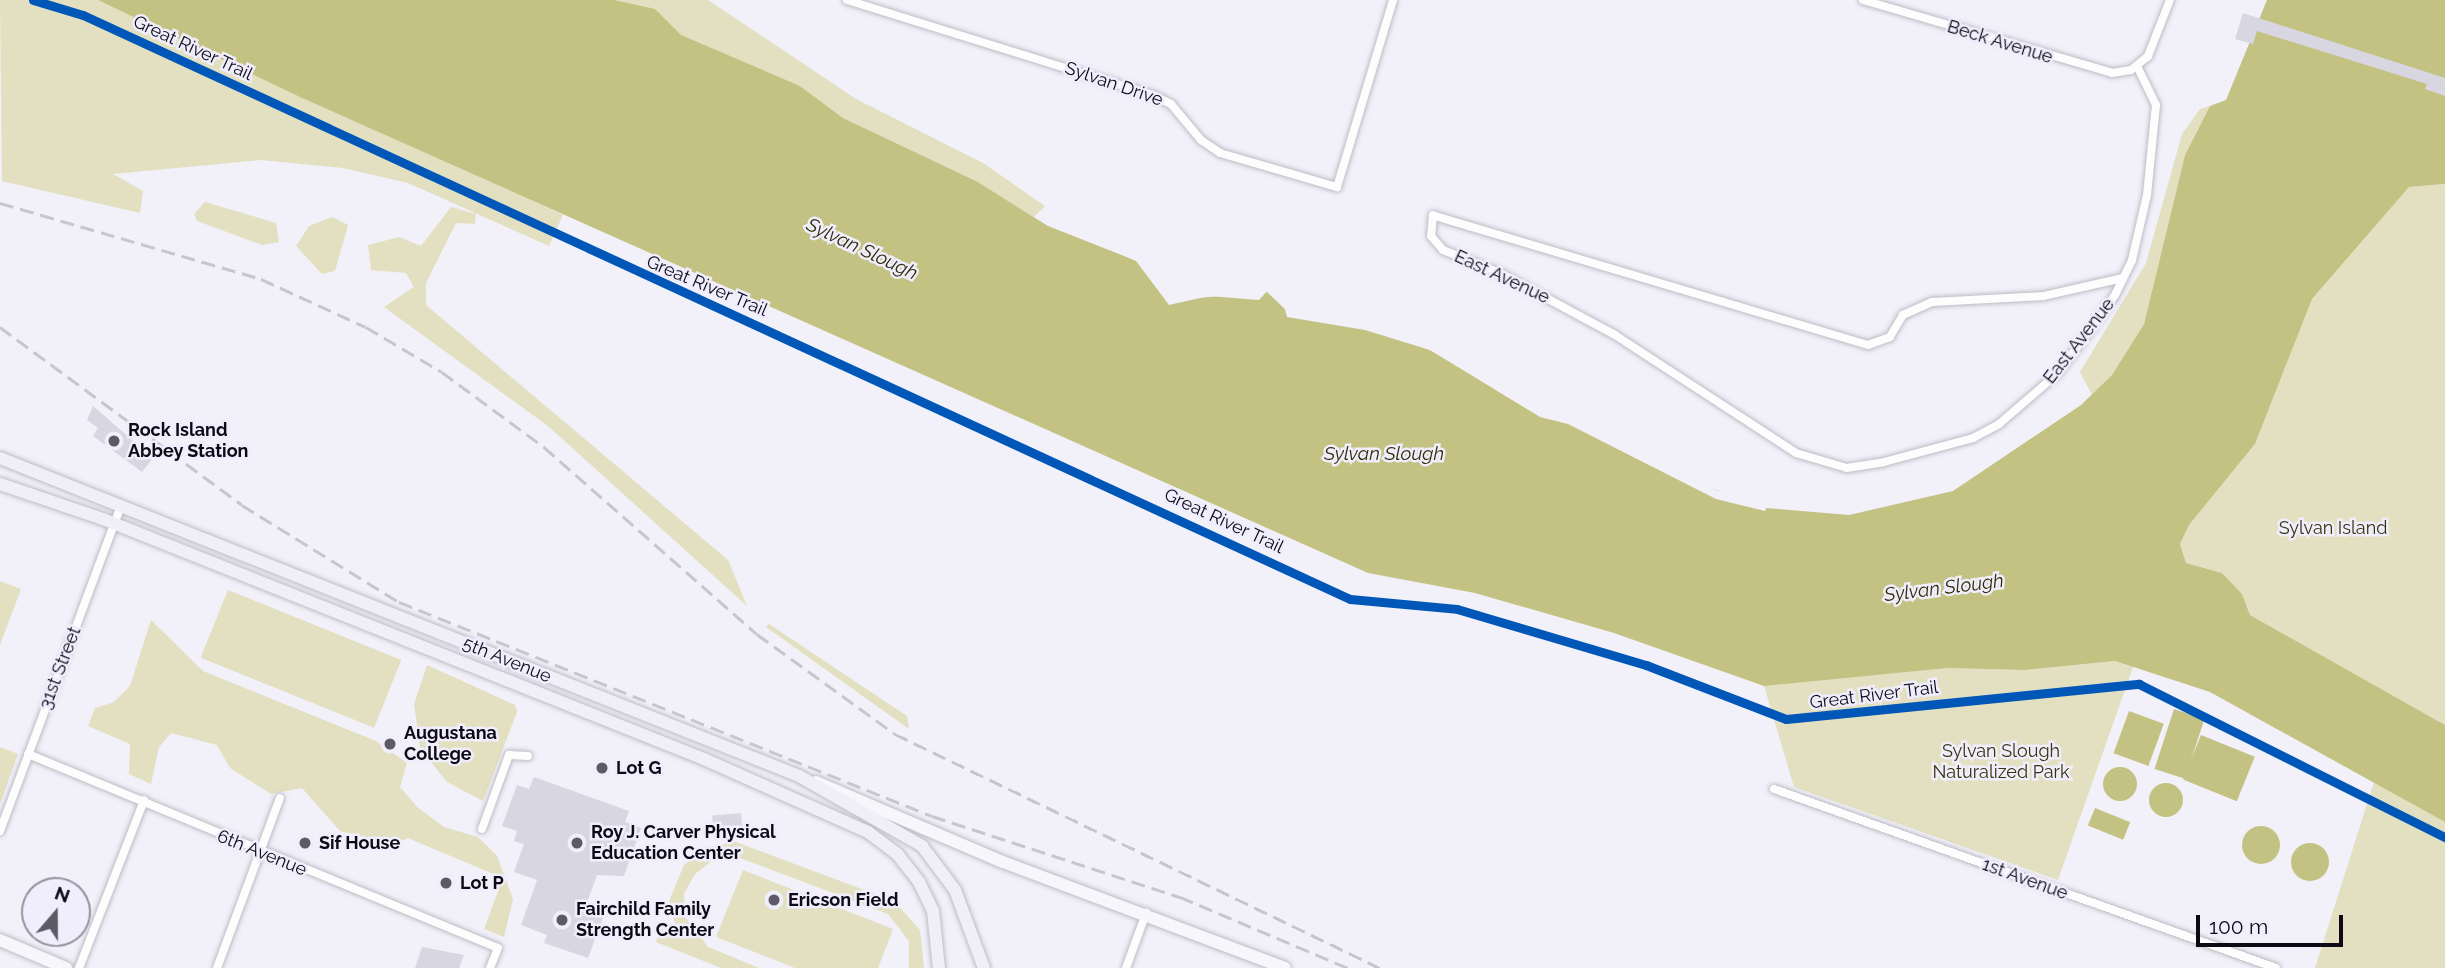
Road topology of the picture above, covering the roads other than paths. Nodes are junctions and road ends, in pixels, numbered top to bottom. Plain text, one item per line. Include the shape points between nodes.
1 (847, 0) edge
2 (1393, 0) edge
3 (1863, 0) edge
4 (2170, 0) edge
5 (2137, 66) junction
6 (2123, 278) junction
7 (0, 458) edge
8 (0, 484) edge
9 (121, 506) junction
10 (114, 523) junction
11 (28, 754) junction
12 (528, 755) dead end
13 (799, 776) junction
14 (1774, 789) dead end
15 (280, 799) dead end
16 (144, 800) junction
17 (482, 829) dead end
18 (0, 831) edge
19 (260, 853) junction
20 (1146, 913) junction
21 (968, 922) junction
22 (0, 940) edge
23 (66, 968) edge
24 (79, 968) edge
25 (217, 968) edge
26 (491, 968) edge
27 (939, 968) edge
28 (975, 968) edge
29 (984, 968) edge
30 (1126, 968) edge
31 (1285, 968) edge
32 (2276, 968) edge

1 - 2 street, Sylvan Drive via 1155,96 1171,104 1201,140 1220,152 1337,187
3 - 5 street, Beck Avenue via 2097,72
4 - 5 street via 2158,41
5 - 6 street, East Avenue via 2153,94 2156,123 2137,244
6 - 6 street, East Avenue via 2043,296 1932,302 1903,316 1890,337 1868,345 1433,215 1431,236 1443,250 1500,273 1615,335 1776,442 1811,459 1847,468 1952,445 1999,424 2057,374
7 - 9 main road, 5th Avenue
8 - 10 main road, 5th Avenue
9 - 10 street, 31st Street
9 - 13 main road, 5th Avenue
10 - 11 street, 31st Street
10 - 27 main road, 5th Avenue via 800,799 883,842 908,867 926,897 938,932
11 - 16 street, 6th Avenue
11 - 18 street, 31st Street
12 - 17 street via 509,755
13 - 20 street via 1003,862
13 - 21 main road, 5th Avenue via 922,846 955,890
14 - 32 street, 1st Avenue
15 - 19 street
16 - 19 street, 6th Avenue
16 - 24 street
19 - 25 street
19 - 26 street, 6th Avenue via 498,947
20 - 30 street
20 - 31 street
21 - 28 main road
21 - 29 main road
22 - 23 street

